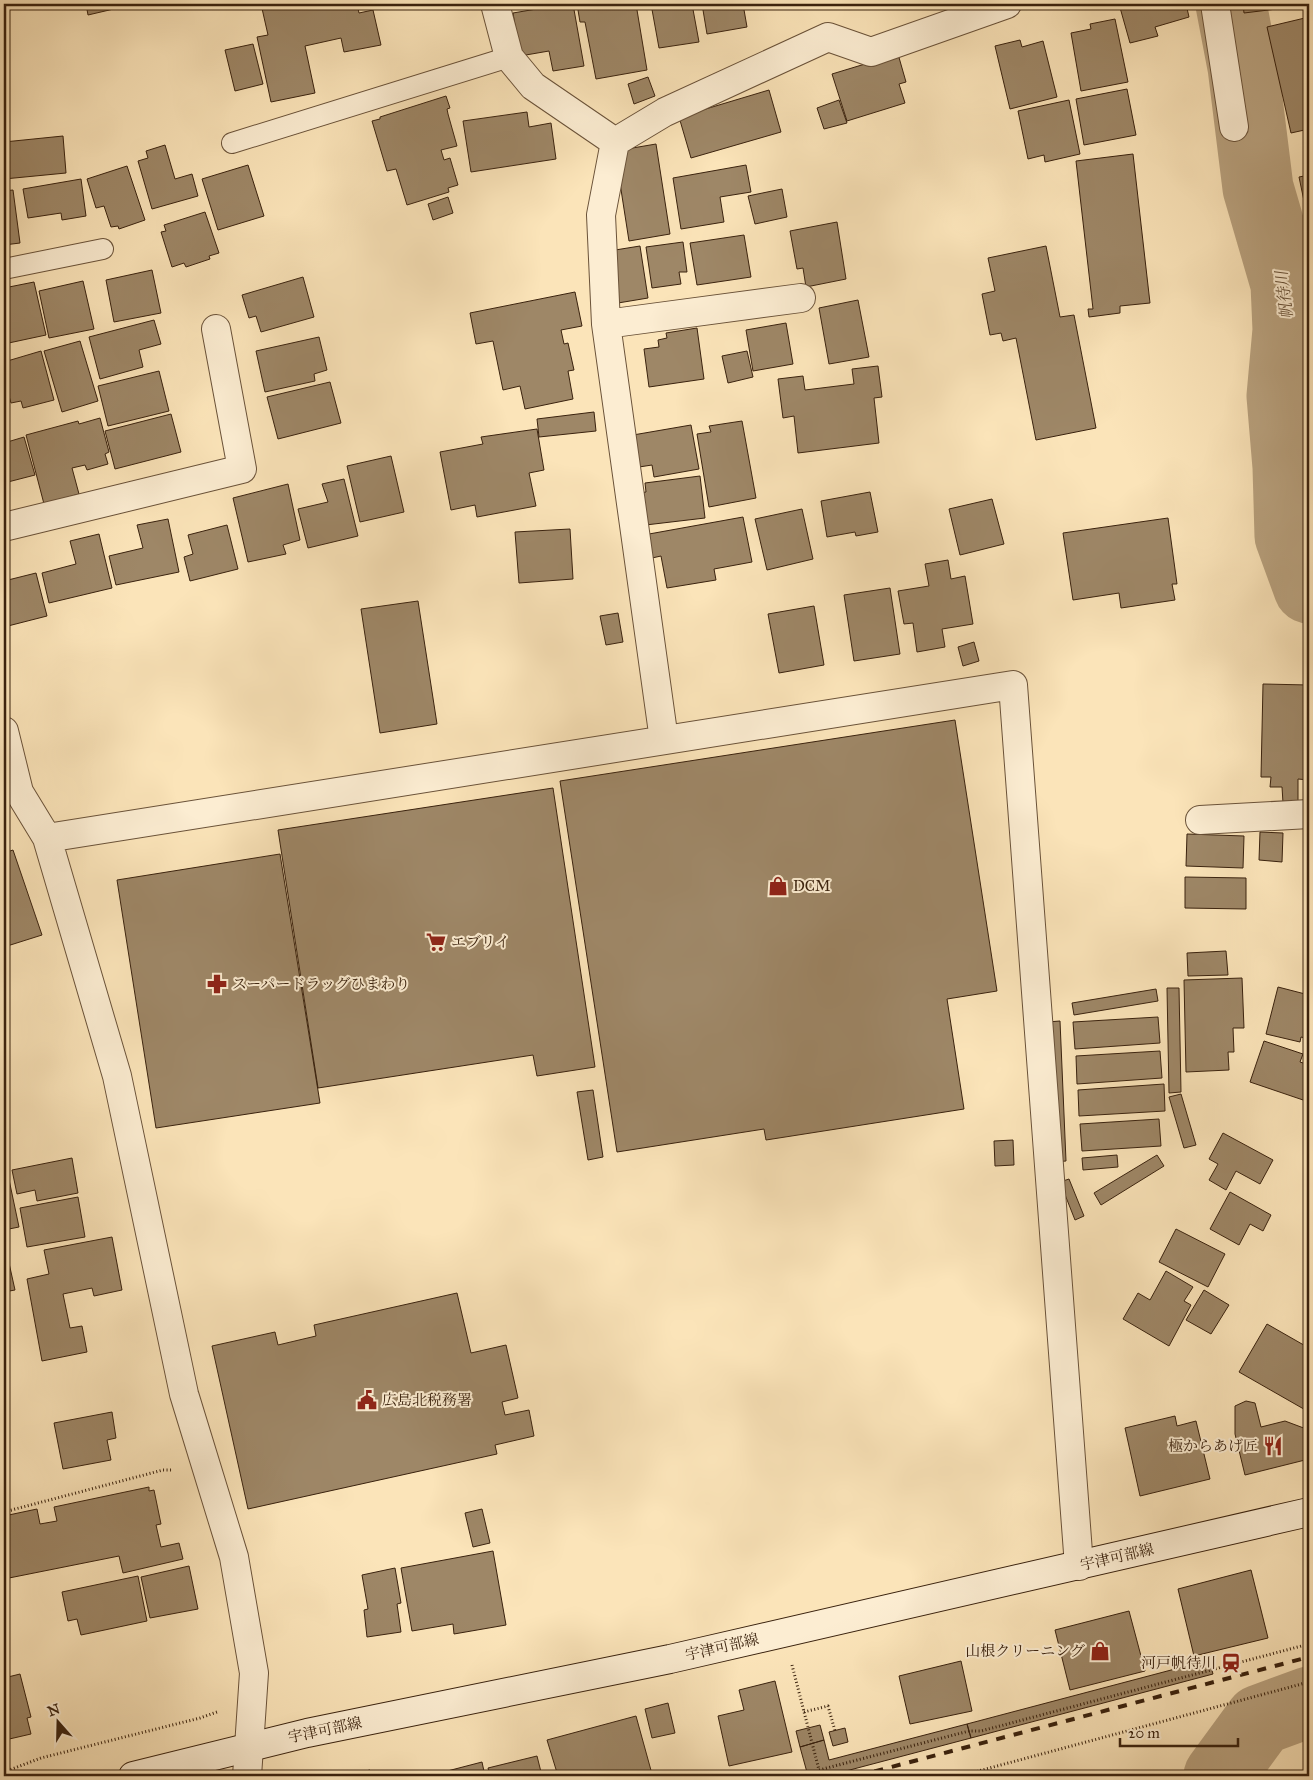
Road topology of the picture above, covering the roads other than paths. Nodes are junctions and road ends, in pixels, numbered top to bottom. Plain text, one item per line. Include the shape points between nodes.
1 (495, 4) edge
2 (1007, 4) edge
3 (1215, 4) edge
4 (509, 57) junction
5 (1234, 127) dead end
6 (615, 142) junction
7 (232, 143) dead end
8 (102, 249) dead end
9 (4, 269) edge
10 (801, 298) dead end
11 (606, 324) junction
12 (216, 329) dead end
13 (4, 528) edge
14 (4, 731) edge
15 (664, 740) junction
16 (11, 793) edge
17 (1309, 814) edge
18 (1200, 820) dead end
19 (47, 838) junction
20 (1309, 1512) edge
21 (1079, 1566) junction
22 (249, 1747) junction
23 (133, 1776) edge
24 (247, 1776) edge

1 - 4 street
2 - 6 street via 871,52 828,37 665,112
3 - 5 street
4 - 6 street via 534,86
4 - 7 lane
6 - 11 street via 601,216
8 - 9 lane
10 - 11 street
11 - 15 street
12 - 13 street via 242,469
14 - 16 street
15 - 19 street
15 - 21 street via 1013,685
16 - 19 street
17 - 18 street
19 - 22 street via 117,1076 184,1394 234,1557 254,1673
20 - 21 street, 宇津可部線
21 - 22 street, 宇津可部線 via 670,1658
22 - 23 street, 宇津可部線
22 - 24 street

